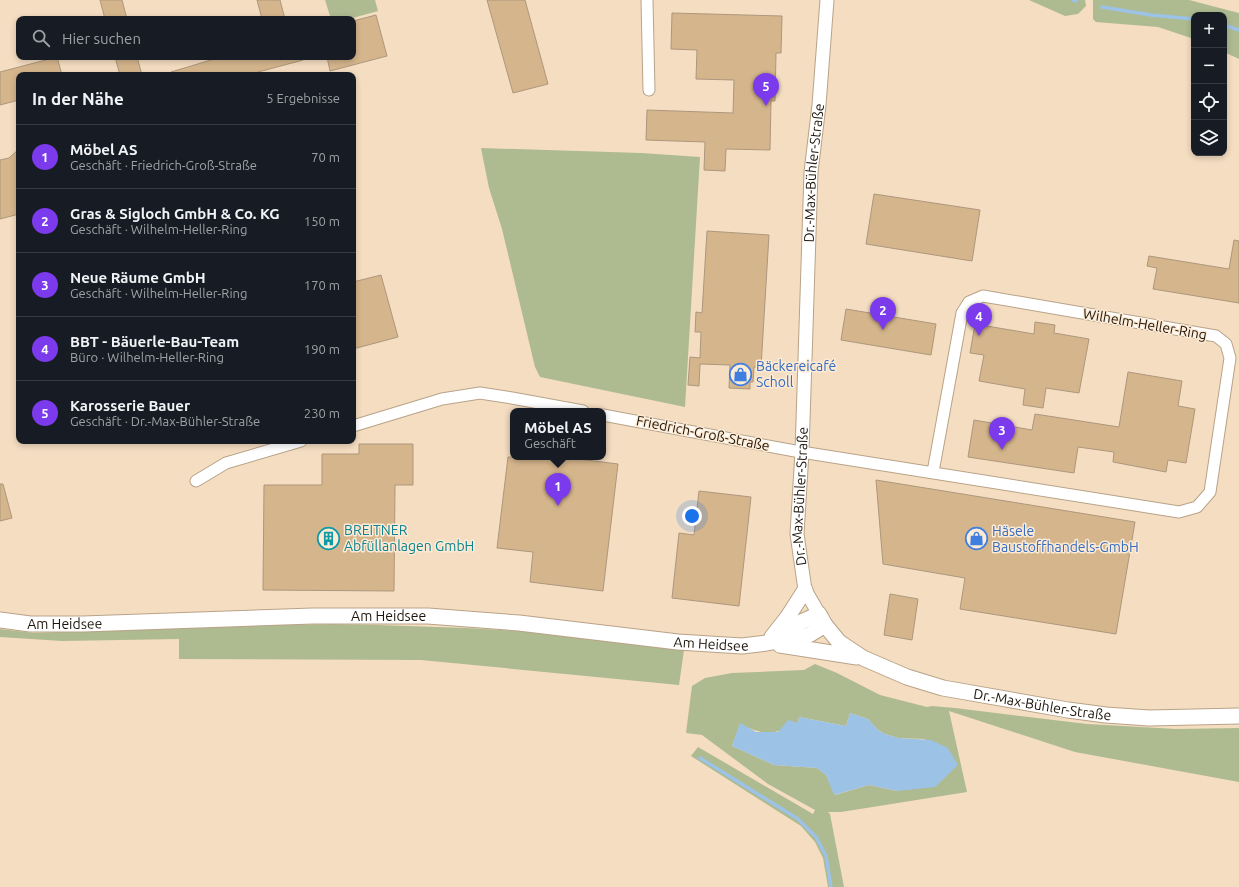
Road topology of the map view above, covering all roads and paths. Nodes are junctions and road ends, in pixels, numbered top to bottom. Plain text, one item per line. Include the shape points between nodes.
1 (647, 0) edge
2 (827, 0) edge
3 (650, 90) dead end
4 (567, 408) edge
5 (606, 416) edge
6 (356, 425) edge
7 (291, 444) edge
8 (802, 452) junction
9 (933, 472) junction
10 (196, 481) dead end
11 (805, 590) junction
12 (822, 619) junction
13 (0, 620) edge
14 (771, 642) junction
15 (863, 658) junction
16 (1239, 716) edge

1 - 3 street
2 - 8 street, Dr.-Max-Bühler-Straße via 820,105 811,172
4 - 6 street via 480,393 442,399
5 - 8 street, Friedrich-Groß-Straße
7 - 10 street via 226,463
8 - 9 street, Wilhelm-Heller-Ring
8 - 11 street, Dr.-Max-Bühler-Straße via 797,534
9 - 9 street, Wilhelm-Heller-Ring via 1179,512 1197,507 1210,492 1230,358 1226,344 1216,336 983,296 969,302 962,312
11 - 12 street, Dr.-Max-Bühler-Straße
11 - 14 main road
12 - 14 main road, Am Heidsee via 809,635
12 - 15 main road, Dr.-Max-Bühler-Straße via 839,642
13 - 14 main road, Am Heidsee via 30,624 82,624 313,616 428,616 519,623 678,642 742,646
14 - 15 main road
15 - 16 main road, Dr.-Max-Bühler-Straße via 907,677 943,688 1068,710 1149,718

